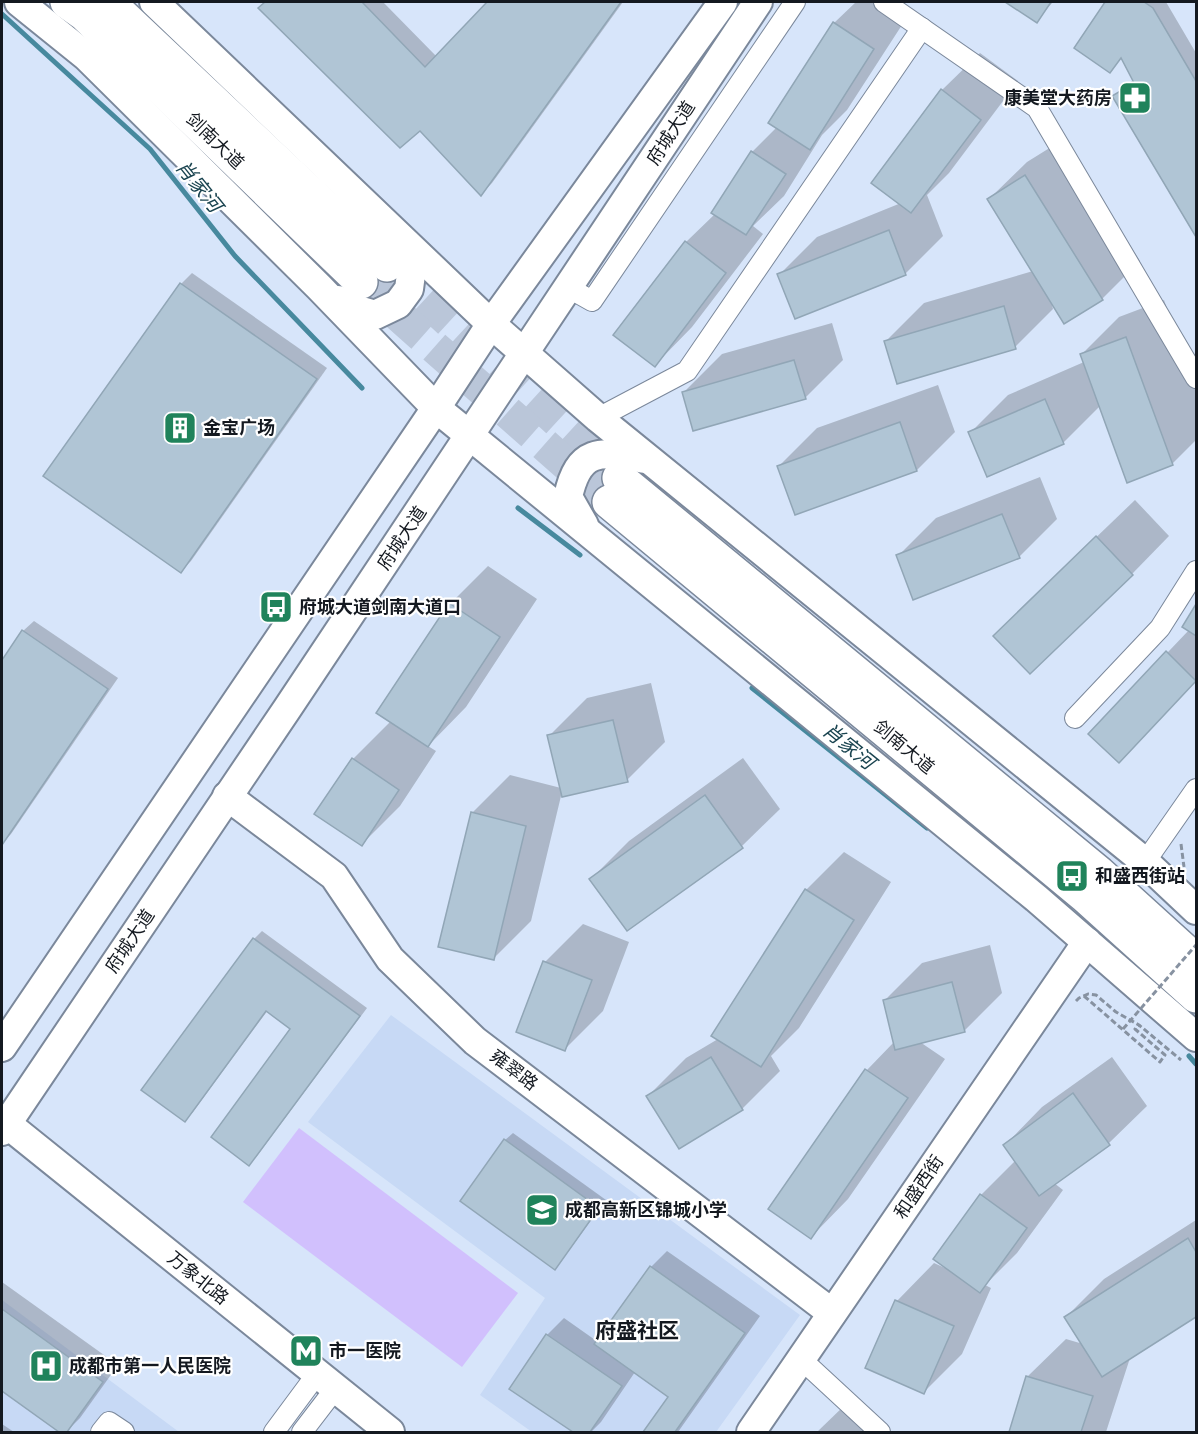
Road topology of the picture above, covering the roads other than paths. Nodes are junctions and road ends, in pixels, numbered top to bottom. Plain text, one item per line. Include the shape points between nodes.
1 (19, 2) edge
2 (68, 2) edge
3 (108, 2) edge
4 (154, 2) edge
5 (723, 2) edge
6 (758, 2) edge
7 (795, 2) edge
8 (884, 2) edge
9 (922, 28) junction
10 (384, 220) junction
11 (319, 287) junction
12 (569, 288) junction
13 (491, 324) junction
14 (524, 355) junction
15 (1197, 378) edge
16 (436, 408) junction
17 (598, 418) junction
18 (470, 435) junction
19 (648, 459) junction
20 (592, 537) junction
21 (1197, 571) edge
22 (1075, 718) dead end
23 (1197, 789) edge
24 (227, 796) junction
25 (1145, 862) junction
26 (1197, 909) edge
27 (1087, 942) junction
28 (1197, 961) edge
29 (1197, 996) edge
30 (1197, 1037) edge
31 (2, 1047) edge
32 (3, 1125) edge
33 (832, 1313) junction
34 (801, 1359) junction
35 (326, 1382) junction
36 (101, 1432) edge
37 (124, 1432) edge
38 (274, 1432) edge
39 (303, 1432) edge
40 (390, 1432) edge
41 (751, 1432) edge
42 (880, 1432) edge

1 - 11 main road via 86,56
2 - 3 highway, 剑南大道 via 374,274
4 - 10 main road
5 - 13 main road, 府城大道
6 - 12 main road, 府城大道
7 - 12 street via 592,301
8 - 9 street
9 - 15 street via 1037,108
9 - 17 street via 687,371
10 - 11 main road via 411,274 409,289 398,304 375,315 351,308
10 - 13 main road
11 - 16 main road
12 - 14 main road, 府城大道
13 - 14 main road
13 - 16 main road, 府城大道
14 - 17 main road
14 - 18 main road, 府城大道
16 - 18 main road
16 - 31 main road, 府城大道
17 - 19 main road
18 - 20 main road
18 - 24 main road, 府城大道
19 - 20 main road via 608,452 591,456 580,465 568,497
19 - 25 main road
20 - 27 main road
21 - 22 street via 1160,628
23 - 25 street
24 - 32 main road, 府城大道
24 - 33 main road, 雍翠路 via 334,876 390,959 476,1041
25 - 26 main road
27 - 30 main road
27 - 33 main road, 和盛西街
28 - 29 highway, 剑南大道 via 1099,873 614,490
32 - 35 main road, 万象北路
33 - 34 main road, 和盛西街
34 - 41 main road, 和盛西街
34 - 42 street
35 - 38 street
35 - 39 street
35 - 40 main road, 万象北路
36 - 37 street via 109,1422

